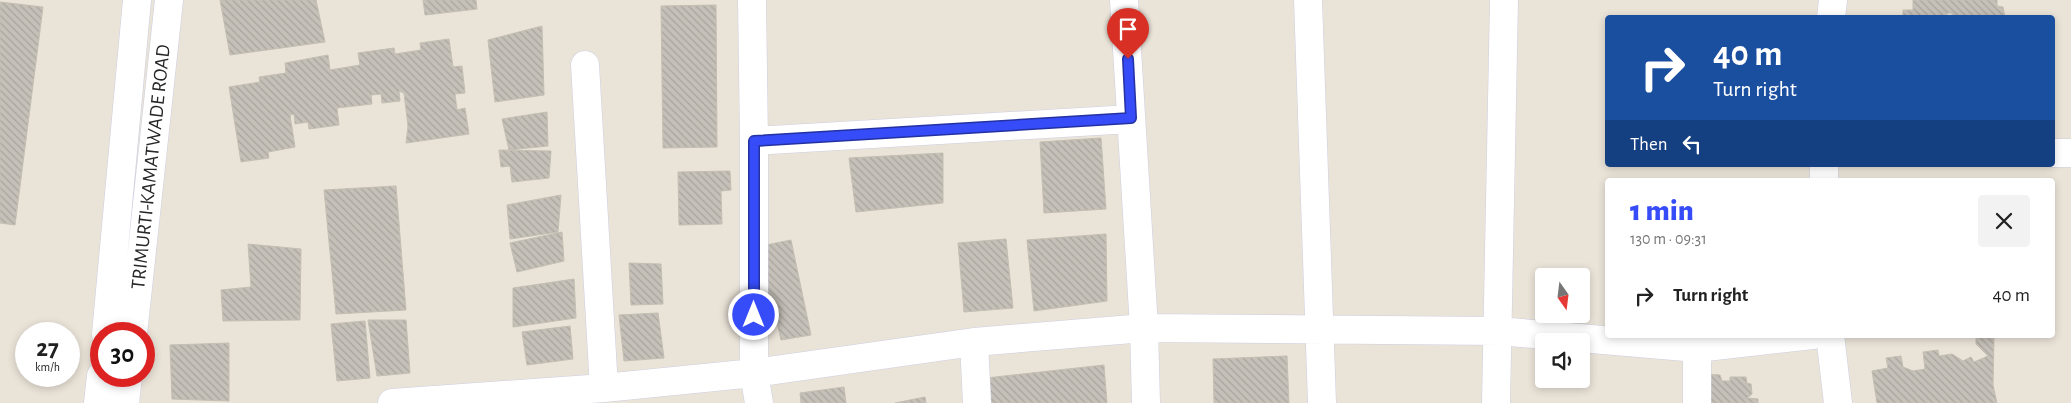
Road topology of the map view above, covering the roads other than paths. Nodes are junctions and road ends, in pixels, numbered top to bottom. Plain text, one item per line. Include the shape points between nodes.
1 (137, 0) edge
2 (169, 0) edge
3 (752, 0) edge
4 (1124, 0) edge
5 (1308, 0) edge
6 (1504, 0) edge
7 (1833, 0) edge
8 (1831, 15) edge
9 (585, 65) dead end
10 (1131, 118) junction
11 (754, 141) junction
12 (2055, 153) edge
13 (2071, 153) edge
14 (107, 322) edge
15 (134, 322) edge
16 (1144, 328) junction
17 (1320, 328) junction
18 (1498, 331) junction
19 (1788, 338) edge
20 (1817, 338) edge
21 (974, 342) junction
22 (1697, 348) junction
23 (754, 372) junction
24 (100, 387) edge
25 (127, 387) edge
26 (604, 388) junction
27 (569, 397) edge
28 (98, 403) edge
29 (125, 403) edge
30 (392, 403) edge
31 (760, 403) edge
32 (977, 403) edge
33 (1146, 403) edge
34 (1322, 403) edge
35 (1496, 403) edge
36 (1697, 403) edge
37 (1838, 403) edge

1 - 14 street, TRIMURTI-KAMATWADE ROAD
2 - 15 street, TRIMURTI-KAMATWADE ROAD
3 - 11 street
4 - 10 street
5 - 17 street
6 - 18 street
7 - 8 street
9 - 26 street
10 - 11 street
10 - 16 street
11 - 23 street
12 - 13 street
16 - 17 street
16 - 21 street
16 - 33 street
17 - 18 street
17 - 34 street
18 - 22 street
18 - 35 street
19 - 22 street
20 - 37 street
21 - 23 street
21 - 32 street
22 - 36 street
23 - 26 street
23 - 31 street
24 - 28 street
25 - 29 street
26 - 27 street
27 - 30 street

